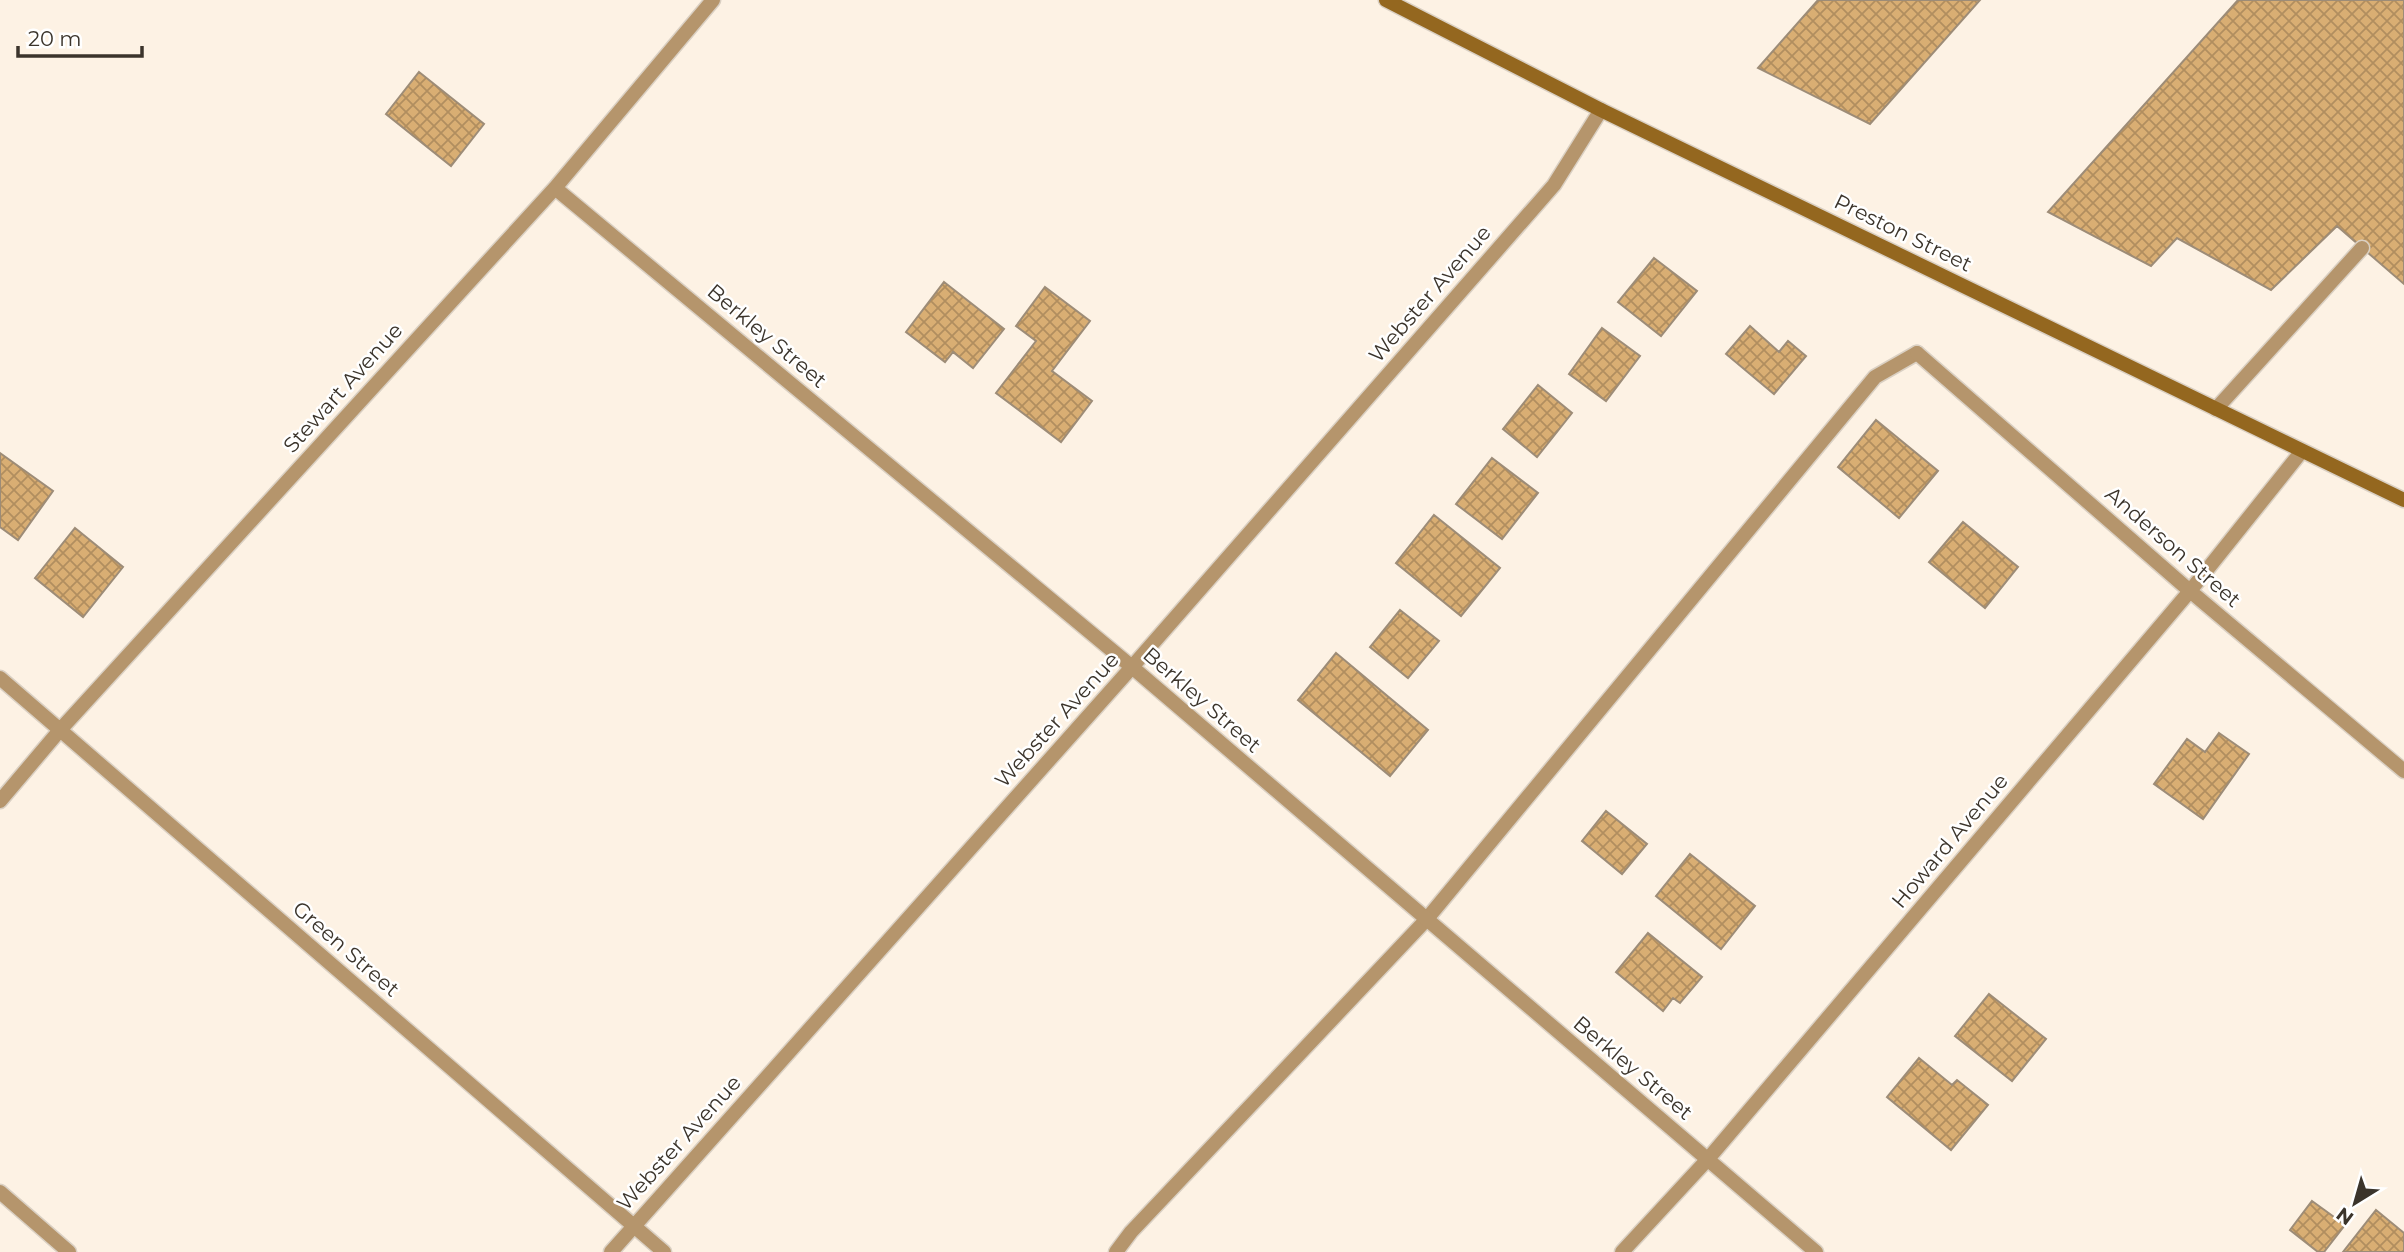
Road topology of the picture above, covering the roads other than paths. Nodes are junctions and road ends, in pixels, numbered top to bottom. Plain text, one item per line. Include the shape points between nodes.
1 (713, 0) edge
2 (1386, 0) edge
3 (1601, 110) junction
4 (555, 188) junction
5 (2362, 248) dead end
6 (2216, 409) junction
7 (2302, 451) junction
8 (2404, 500) edge
9 (2190, 591) junction
10 (1132, 667) junction
11 (0, 678) edge
12 (60, 730) junction
13 (2404, 771) edge
14 (0, 801) edge
15 (1426, 920) junction
16 (1708, 1159) junction
17 (0, 1192) edge
18 (634, 1225) junction
19 (69, 1252) edge
20 (611, 1252) edge
21 (664, 1252) edge
22 (1116, 1252) edge
23 (1622, 1252) edge
24 (1816, 1252) edge

1 - 4 street, Stewart Avenue
2 - 3 street, Preston Street
3 - 6 street, Preston Street
3 - 10 street, Webster Avenue via 1554,185
4 - 10 street, Berkley Street
4 - 12 street, Stewart Avenue
5 - 6 street
6 - 7 street, Preston Street
7 - 8 street, Preston Street
7 - 9 street, Howard Avenue
9 - 13 street, Anderson Street
9 - 15 street, Anderson Street via 1917,353 1875,377
9 - 16 street, Howard Avenue
10 - 15 street, Berkley Street
10 - 18 street, Webster Avenue
11 - 12 street, Green Street
12 - 14 street, Stewart Avenue
12 - 18 street, Green Street
15 - 16 street, Berkley Street
15 - 22 street
16 - 23 street, Howard Avenue
16 - 24 street, Berkley Street
17 - 19 street
18 - 20 street, Webster Avenue
18 - 21 street, Green Street

